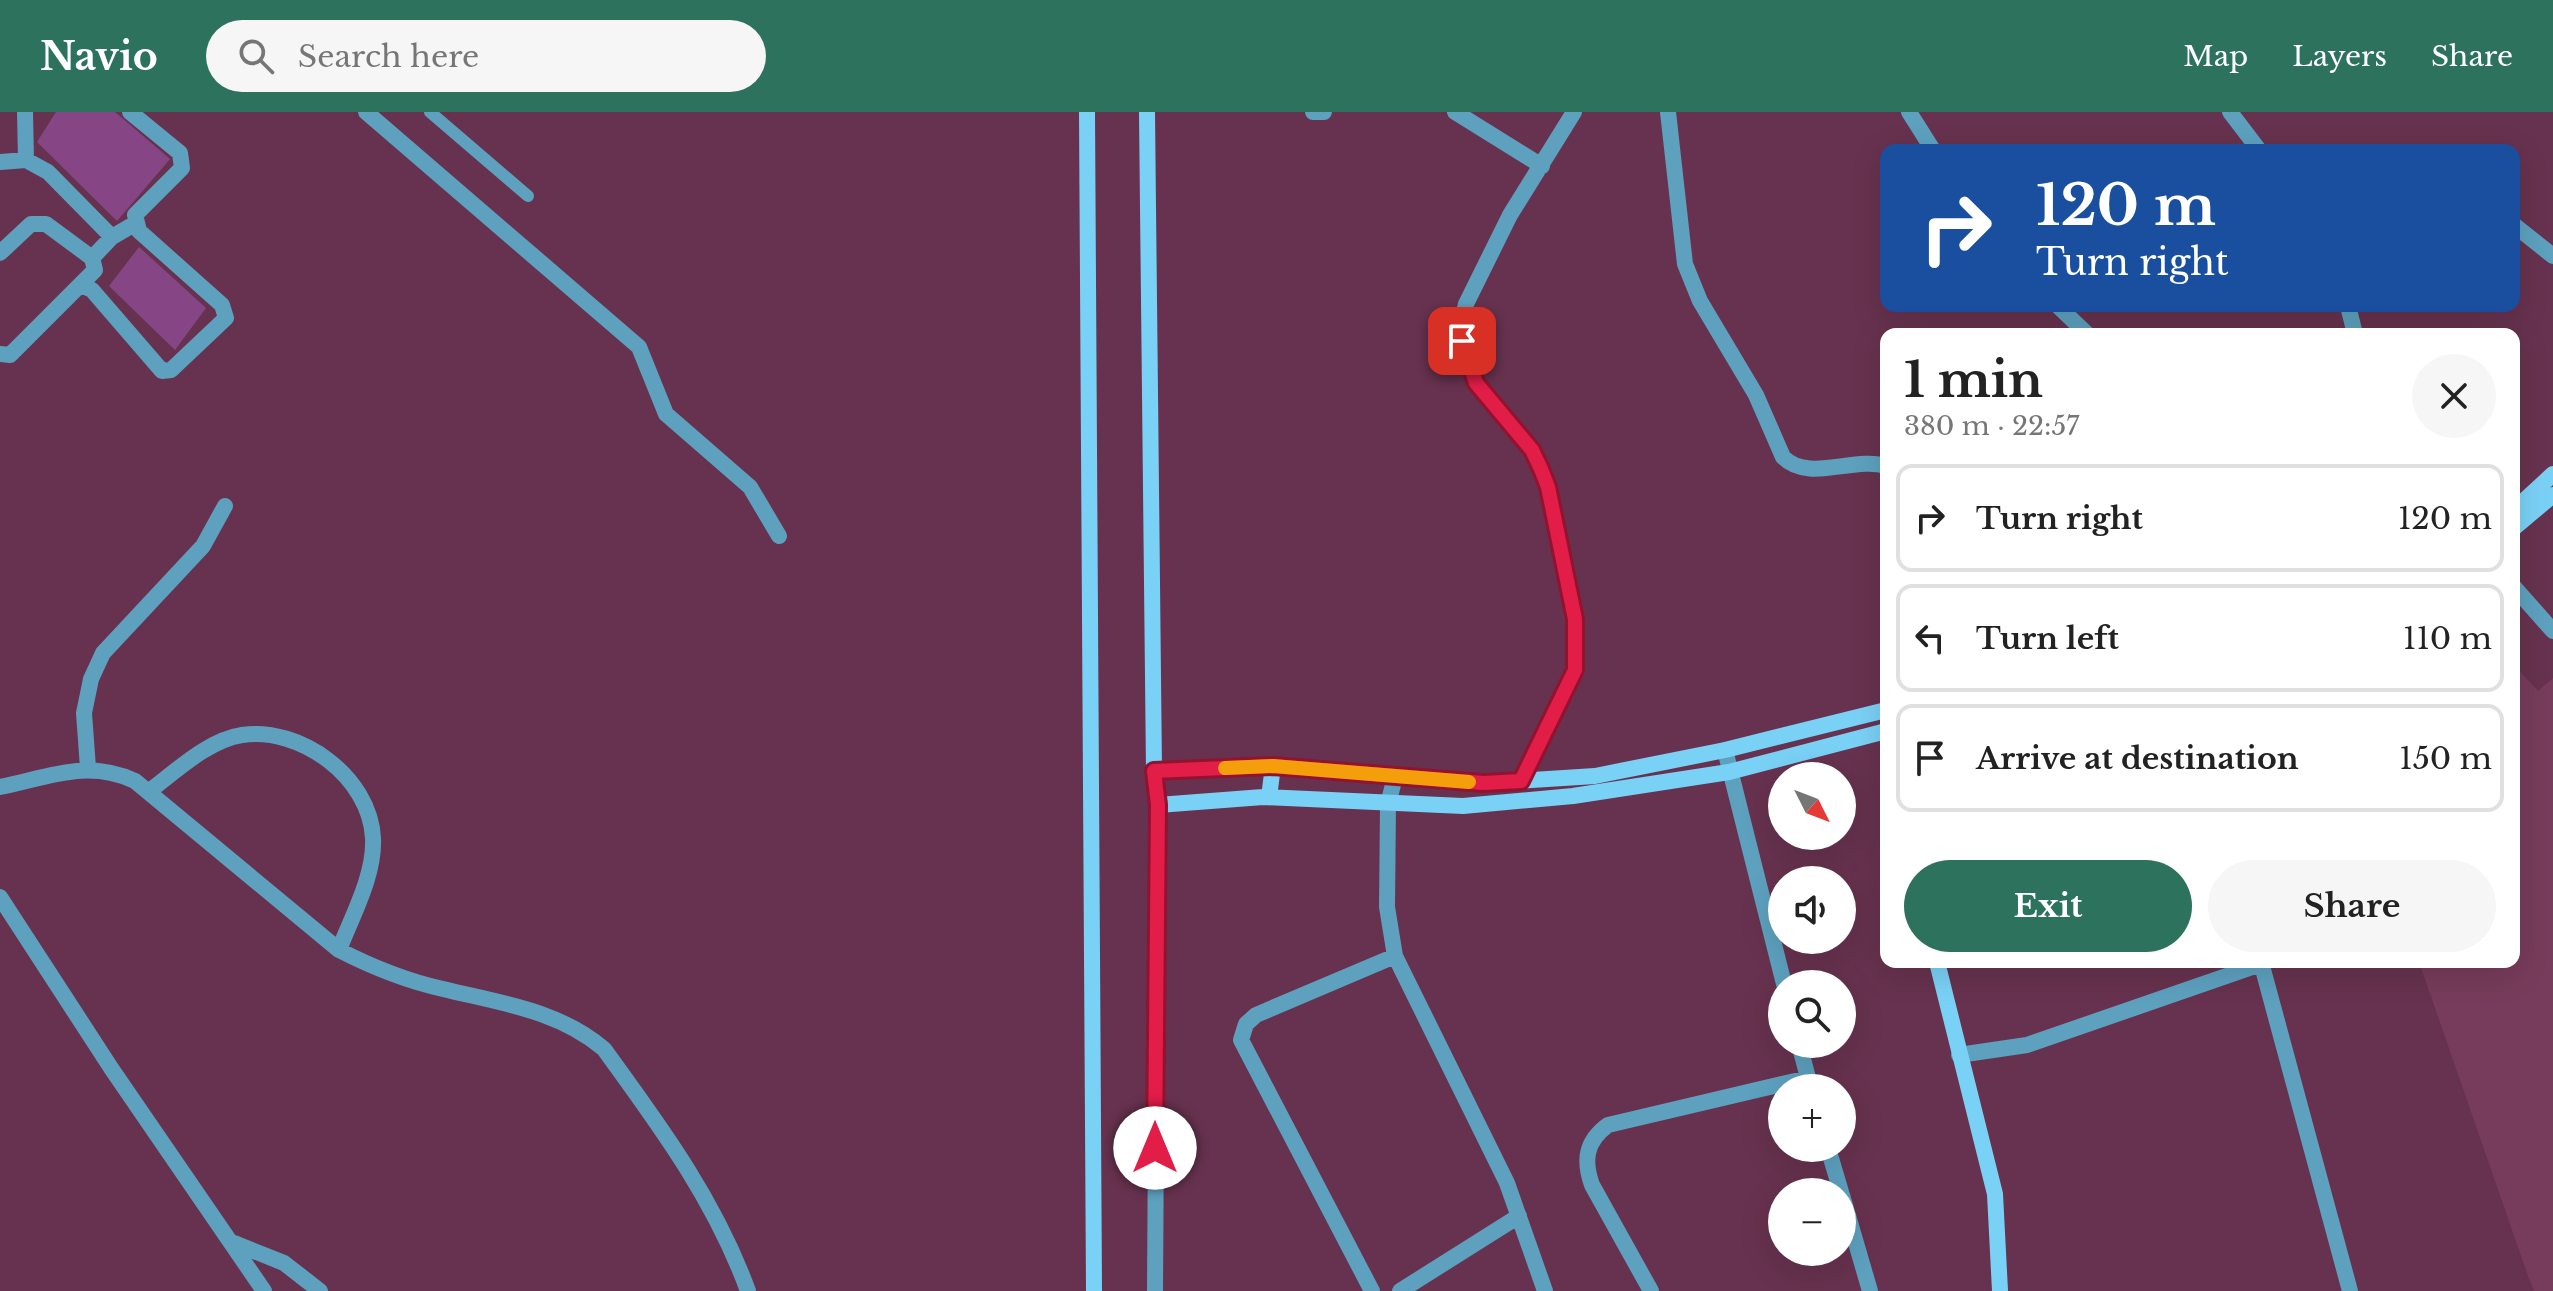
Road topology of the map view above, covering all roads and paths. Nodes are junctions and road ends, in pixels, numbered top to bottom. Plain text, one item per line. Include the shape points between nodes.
1 (25, 112) edge
2 (130, 112) edge
3 (366, 112) edge
4 (430, 112) edge
5 (1087, 112) edge
6 (1147, 112) edge
7 (1313, 112) edge
8 (1324, 112) edge
9 (1455, 112) edge
10 (1574, 112) edge
11 (1668, 112) edge
12 (1909, 112) edge
13 (2230, 112) edge
14 (1929, 144) edge
15 (2254, 144) edge
16 (26, 160) junction
17 (0, 162) edge
18 (1542, 166) junction
19 (528, 196) dead end
20 (136, 223) junction
21 (2520, 230) edge
22 (112, 237) junction
23 (0, 253) edge
24 (2553, 256) edge
25 (92, 258) junction
26 (81, 285) junction
27 (2064, 312) edge
28 (2081, 328) edge
29 (0, 354) edge
30 (1880, 464) edge
31 (2553, 474) edge
32 (2553, 495) edge
33 (2520, 504) edge
34 (225, 506) dead end
35 (2520, 523) edge
36 (779, 536) dead end
37 (2520, 594) edge
38 (2553, 631) edge
39 (1880, 711) edge
40 (1880, 738) edge
41 (1725, 750) junction
42 (1273, 766) junction
43 (88, 768) junction
44 (1154, 771) junction
45 (1729, 772) junction
46 (1395, 777) junction
47 (1521, 781) junction
48 (0, 787) edge
49 (148, 792) junction
50 (1269, 797) junction
51 (1388, 804) junction
52 (1158, 805) junction
53 (0, 897) edge
54 (339, 950) junction
55 (1395, 956) junction
56 (1938, 968) edge
57 (2247, 968) edge
58 (2262, 968) edge
59 (1780, 970) edge
60 (1959, 1055) junction
61 (1768, 1092) edge
62 (1519, 1216) junction
63 (1856, 1242) edge
64 (234, 1243) junction
65 (264, 1291) edge
66 (320, 1291) edge
67 (748, 1291) edge
68 (1094, 1291) edge
69 (1155, 1291) edge
70 (1372, 1291) edge
71 (1400, 1291) edge
72 (1545, 1291) edge
73 (1651, 1291) edge
74 (1870, 1291) edge
75 (2000, 1291) edge
76 (2350, 1291) edge

1 - 16 street
2 - 20 street via 180,153 182,168 135,215
3 - 36 street via 639,347 666,414 750,487
4 - 19 lane
5 - 68 street
6 - 44 street
7 - 8 street
9 - 18 street
10 - 18 street
11 - 30 street via 1685,264 1783,457 1790,465 1809,468
12 - 14 street
13 - 15 street
16 - 17 street
16 - 22 street via 48,172
18 - 47 street via 1491,252 1460,328 1476,383 1532,450 1548,487 1575,619 1575,670
20 - 22 street
20 - 26 street via 222,305 226,318 171,370 162,371 92,290
21 - 24 street
22 - 25 street
23 - 25 street via 31,224 46,224
25 - 26 street via 95,270
26 - 29 street via 10,355
27 - 28 street
31 - 33 street
32 - 35 street
34 - 43 street via 203,546 103,653 84,713
37 - 38 street
39 - 41 street
40 - 45 street
41 - 45 street
41 - 47 street via 1595,776
42 - 44 street
42 - 46 street
42 - 50 street
43 - 48 street
43 - 49 street via 111,770
44 - 52 street
45 - 51 street via 1558,798 1463,806
45 - 59 street
46 - 47 street
46 - 51 street
49 - 54 street
49 - 54 street via 207,749 240,735 275,734 326,759 350,782 374,838 368,874
50 - 51 street
50 - 52 street
51 - 55 street via 1387,907
52 - 69 street
53 - 64 street
54 - 67 street via 371,967 547,1015 604,1049 706,1197
55 - 62 street
55 - 70 street via 1256,1015 1241,1040
56 - 60 street
57 - 60 street via 2027,1045
58 - 76 street
60 - 75 street via 1995,1194
61 - 73 street via 1608,1125 1588,1147 1586,1169
62 - 71 street
62 - 72 street
63 - 74 street
64 - 65 street
64 - 66 street via 284,1263

